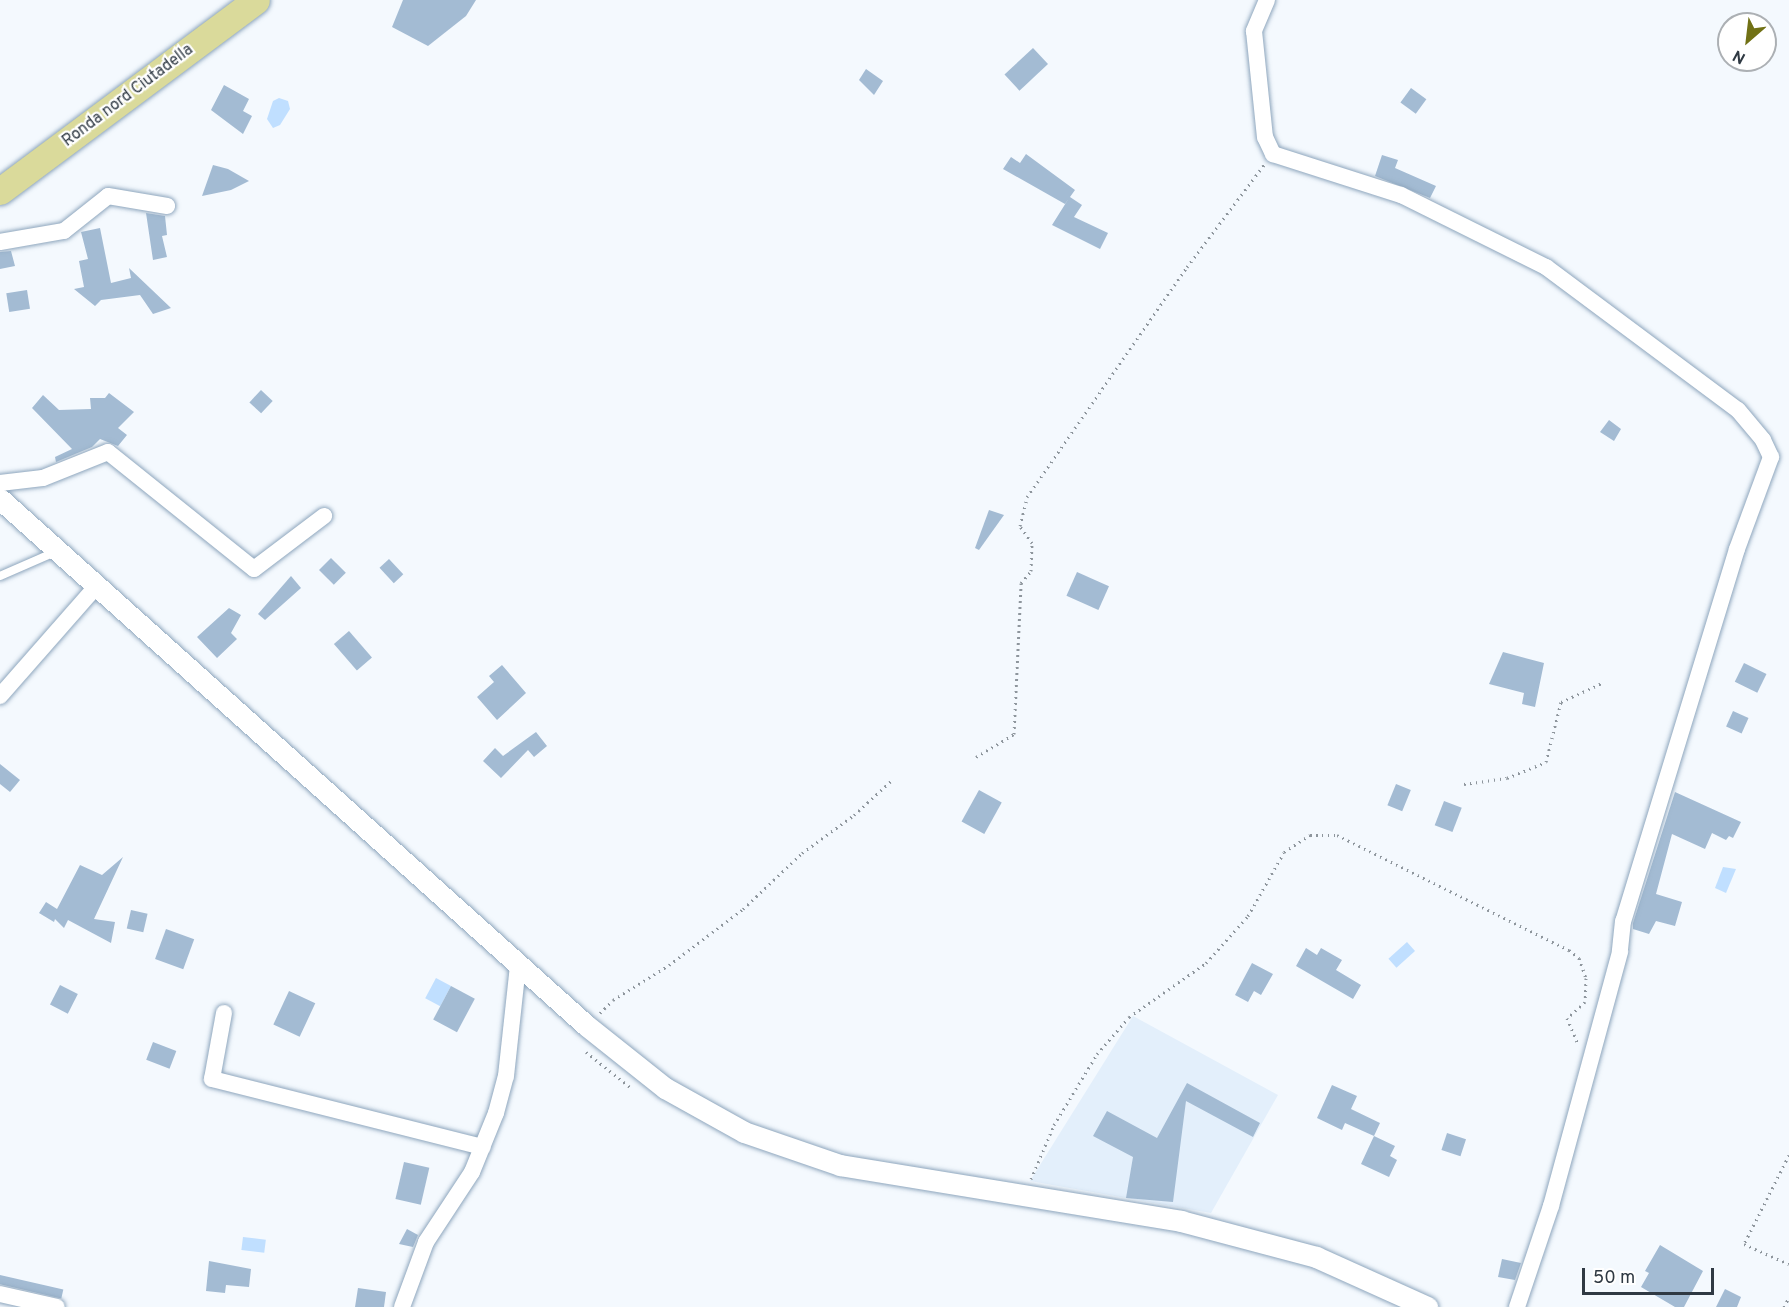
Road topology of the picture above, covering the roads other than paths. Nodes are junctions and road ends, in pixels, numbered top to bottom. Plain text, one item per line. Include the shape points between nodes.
1 (256, 0) edge
2 (1268, 0) edge
3 (0, 191) edge
4 (168, 206) dead end
5 (0, 242) edge
6 (0, 483) edge
7 (0, 499) edge
8 (324, 516) dead end
9 (55, 552) junction
10 (0, 576) edge
11 (96, 588) junction
12 (0, 696) edge
13 (518, 964) junction
14 (224, 1013) dead end
15 (483, 1147) junction
16 (0, 1294) edge
17 (57, 1307) edge
18 (402, 1307) edge
19 (1427, 1307) edge
20 (1517, 1307) edge

1 - 3 main road, Ronda nord Ciutadella
2 - 20 street via 1254,31 1265,137 1273,154 1401,195 1546,267 1738,410 1763,440 1771,457 1737,549 1623,921 1620,952 1551,1206
4 - 5 street via 108,196 64,231
6 - 8 street via 44,478 108,452 254,569
7 - 9 street
9 - 10 lane
9 - 11 street
11 - 12 street
11 - 13 street
13 - 15 street via 506,1076
13 - 19 street via 665,1088 744,1132 840,1165 1181,1221 1316,1257
14 - 15 street via 212,1079
15 - 18 street via 472,1173 426,1242
16 - 17 street

